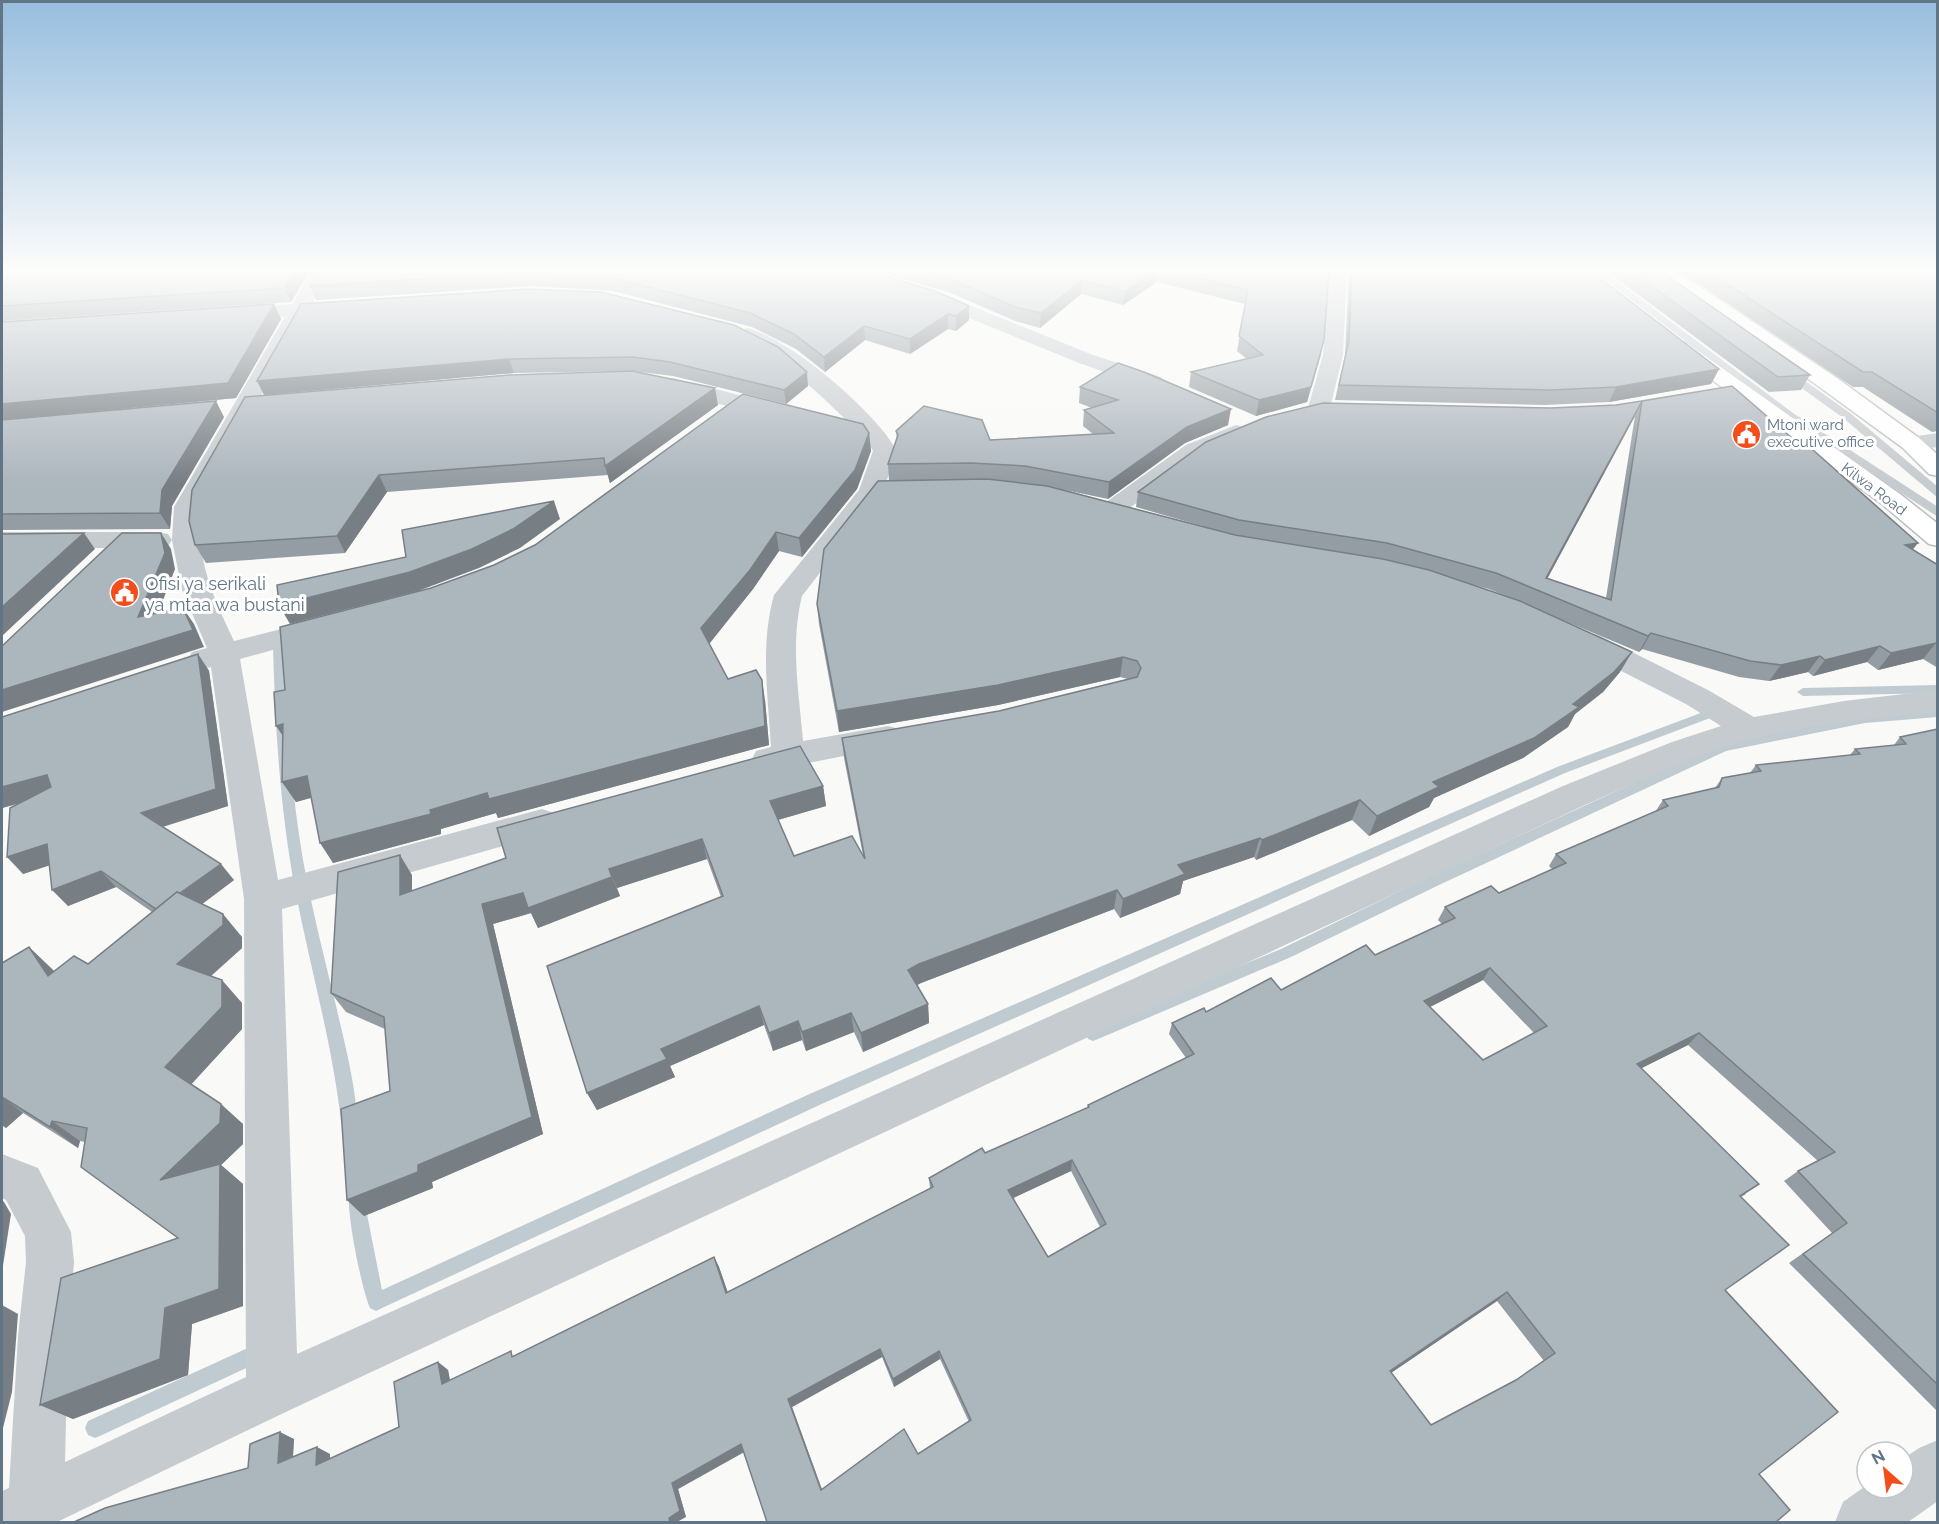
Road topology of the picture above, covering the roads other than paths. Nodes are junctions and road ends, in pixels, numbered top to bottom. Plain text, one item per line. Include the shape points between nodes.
1 (281, 341) edge
2 (760, 341) edge
3 (1042, 341) edge
4 (1334, 341) edge
5 (1672, 341) edge
6 (1691, 341) edge
7 (1765, 341) edge
8 (1779, 368) edge
9 (654, 382) edge
10 (1172, 390) edge
11 (1736, 390) junction
12 (1706, 393) edge
13 (739, 403) junction
14 (1223, 412) edge
15 (795, 416) edge
16 (1295, 416) edge
17 (711, 423) edge
18 (829, 424) edge
19 (874, 435) junction
20 (1938, 440) edge
21 (1911, 443) junction
22 (1938, 469) edge
23 (1938, 494) edge
24 (1938, 513) edge
25 (1144, 520) edge
26 (1938, 538) edge
27 (185, 539) junction
28 (2, 540) edge
29 (124, 540) junction
30 (101, 562) edge
31 (349, 620) edge
32 (1568, 633) edge
33 (224, 652) junction
34 (180, 667) edge
35 (1938, 701) edge
36 (1750, 729) junction
37 (917, 732) edge
38 (788, 754) junction
39 (743, 766) edge
40 (573, 813) edge
41 (263, 900) junction
42 (2, 1176) edge
43 (272, 1392) junction
44 (1938, 1467) edge
45 (19, 1513) edge
46 (1863, 1522) edge

1 - 27 street via 187,507
2 - 19 street via 788,355
3 - 10 street
4 - 16 street via 1330,408
5 - 11 highway, Kilwa Road
6 - 24 lane via 1789,415
7 - 21 highway
8 - 23 lane via 1846,415
9 - 13 street
11 - 12 street
11 - 26 highway, Kilwa Road via 1891,499
13 - 15 street
13 - 17 street
14 - 25 street via 1254,425 1194,450 1100,507
18 - 19 street
19 - 38 street via 885,451 883,491 788,595 782,612 779,633
20 - 21 street
21 - 22 highway
27 - 29 street
27 - 33 street via 196,590
28 - 29 street
29 - 30 street
31 - 33 street
32 - 36 street via 1688,692
33 - 34 street
33 - 41 street
35 - 36 street via 1878,706
36 - 43 street via 1575,795
37 - 38 street
38 - 39 street
40 - 41 street
41 - 43 street
42 - 45 street via 22,1184 48,1232 50,1262
43 - 45 street
44 - 46 street

